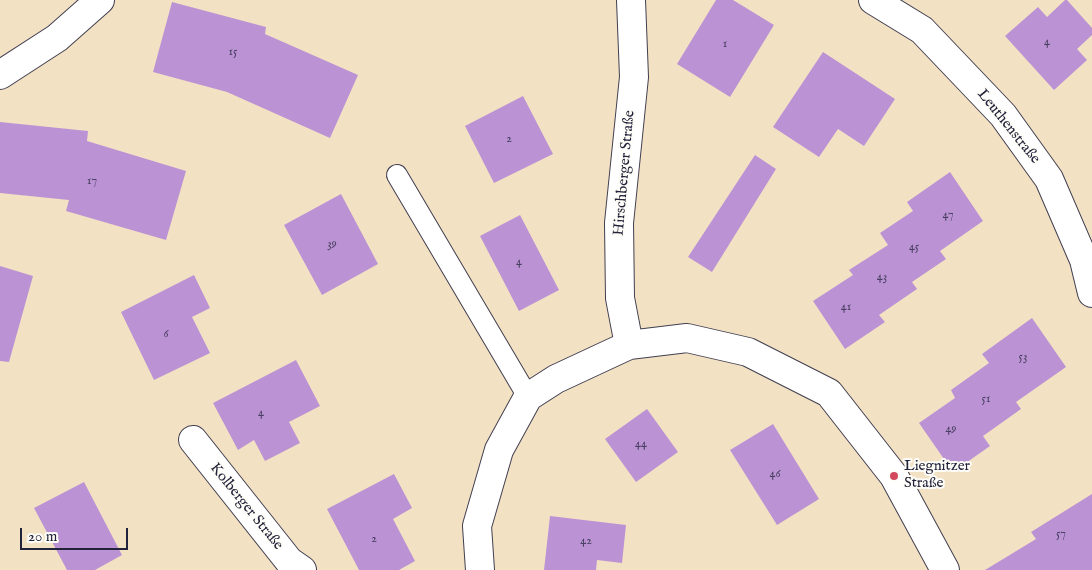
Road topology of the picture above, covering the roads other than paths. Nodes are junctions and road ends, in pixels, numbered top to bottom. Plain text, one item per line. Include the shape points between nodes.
1 (100, 0) edge
2 (631, 0) edge
3 (873, 0) edge
4 (0, 76) edge
5 (397, 175) dead end
6 (1092, 293) edge
7 (629, 345) junction
8 (528, 397) junction
9 (193, 440) dead end
10 (302, 570) edge
11 (480, 570) edge
12 (945, 570) edge

1 - 4 street via 57,38
2 - 7 street, Hirschberger Straße via 634,77 619,223 620,298
3 - 6 street, Leuthenstraße via 922,30 1002,115 1049,179 1084,260
5 - 8 lane
7 - 8 street via 556,378
7 - 12 street via 686,338 748,352 829,393 894,476
8 - 11 street via 499,450 477,526
9 - 10 street, Kolberger Straße via 289,561

